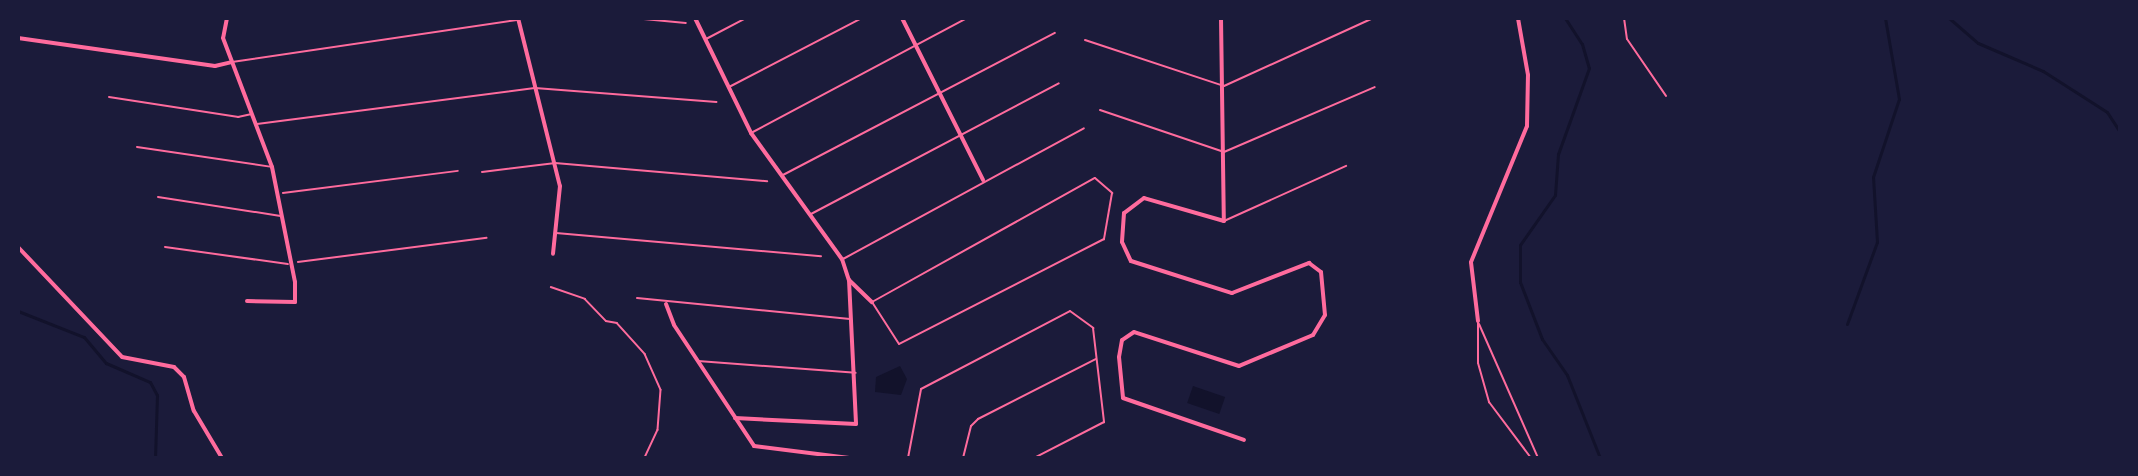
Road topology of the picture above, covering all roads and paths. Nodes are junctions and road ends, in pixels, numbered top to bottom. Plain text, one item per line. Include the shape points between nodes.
1 (199, 18) edge
2 (259, 18) edge
3 (633, 18) edge
4 (695, 18) edge
5 (746, 18) edge
6 (862, 18) edge
7 (902, 18) edge
8 (967, 18) edge
9 (1221, 18) edge
10 (1373, 18) edge
11 (1518, 18) edge
12 (1624, 18) edge
13 (518, 19) edge
14 (226, 20) edge
15 (686, 23) dead end
16 (1055, 33) dead end
17 (18, 38) edge
18 (705, 39) junction
19 (1085, 40) dead end
20 (916, 47) junction
21 (232, 62) junction
22 (1059, 83) dead end
23 (1224, 86) junction
24 (729, 87) junction
25 (1375, 87) dead end
26 (535, 88) junction
27 (940, 93) junction
28 (1666, 96) dead end
29 (109, 97) dead end
30 (716, 102) dead end
31 (1100, 110) dead end
32 (252, 114) junction
33 (257, 124) junction
34 (1084, 128) dead end
35 (751, 133) junction
36 (962, 137) junction
37 (136, 147) dead end
38 (1224, 152) junction
39 (555, 163) junction
40 (1346, 166) dead end
41 (272, 167) junction
42 (458, 171) dead end
43 (482, 172) dead end
44 (781, 176) junction
45 (983, 180) junction
46 (767, 181) dead end
47 (279, 193) junction
48 (158, 197) dead end
49 (281, 216) junction
50 (809, 216) junction
51 (1224, 221) junction
52 (556, 233) junction
53 (486, 238) dead end
54 (18, 247) edge
55 (165, 247) dead end
56 (553, 254) dead end
57 (821, 256) dead end
58 (842, 259) junction
59 (288, 264) junction
60 (849, 280) junction
61 (551, 286) dead end
62 (637, 298) dead end
63 (247, 301) dead end
64 (872, 302) junction
65 (666, 304) junction
66 (850, 319) junction
67 (1478, 321) junction
68 (1096, 359) junction
69 (697, 361) junction
70 (856, 373) junction
71 (735, 418) junction
72 (1244, 440) dead end
73 (222, 458) edge
74 (645, 458) edge
75 (849, 458) edge
76 (908, 458) edge
77 (963, 458) edge
78 (1034, 458) edge
79 (1531, 458) edge
80 (1538, 458) edge

1 - 14 street
2 - 14 street
3 - 15 lane
4 - 18 street
5 - 18 lane
6 - 24 lane
7 - 20 street
8 - 20 lane
9 - 23 street
10 - 23 lane
11 - 67 street via 1528,75 1527,126 1471,262
12 - 28 lane via 1623,29 1636,56
13 - 21 lane
13 - 26 street
14 - 21 street via 223,38
16 - 27 lane
17 - 21 street via 215,66
18 - 24 street
19 - 23 lane
20 - 27 street
20 - 35 lane
21 - 32 street
22 - 36 lane
23 - 38 street
24 - 35 street
25 - 38 lane
26 - 30 lane
26 - 33 lane
26 - 39 street
27 - 36 street
27 - 44 lane
29 - 32 lane via 238,117
31 - 38 lane
32 - 33 street
33 - 41 street
34 - 45 lane
35 - 44 street
36 - 45 street
36 - 50 lane
37 - 41 lane
38 - 51 street
39 - 43 lane
39 - 46 lane
39 - 52 street
40 - 51 lane
41 - 47 street
42 - 47 path
44 - 50 street
45 - 58 lane via 976,190
47 - 49 street
48 - 49 lane
49 - 59 street
50 - 58 street
51 - 72 street via 1144,198 1124,213 1122,242 1131,261 1232,293 1309,262 1322,272 1325,315 1313,336 1239,366 1134,332 1127,335 1119,357 1123,398
52 - 56 street
52 - 57 lane
53 - 59 path
54 - 73 street via 122,357 174,367 184,377 194,411
55 - 59 lane
58 - 60 street
59 - 63 street via 296,302
60 - 64 street
60 - 66 street
61 - 74 path via 585,299 606,321 617,323 645,354 661,390 658,430
62 - 65 lane
64 - 64 lane via 1095,178 1112,193 1104,239 899,344
65 - 66 lane
65 - 69 street
66 - 70 street
67 - 79 lane via 1478,363 1489,402
67 - 80 lane
68 - 76 lane via 1093,328 1070,312 921,389
68 - 77 lane via 978,419 971,426
68 - 78 lane via 1104,422
69 - 70 lane
69 - 71 street
70 - 71 street via 856,424 850,427
71 - 75 street via 754,446 764,450

